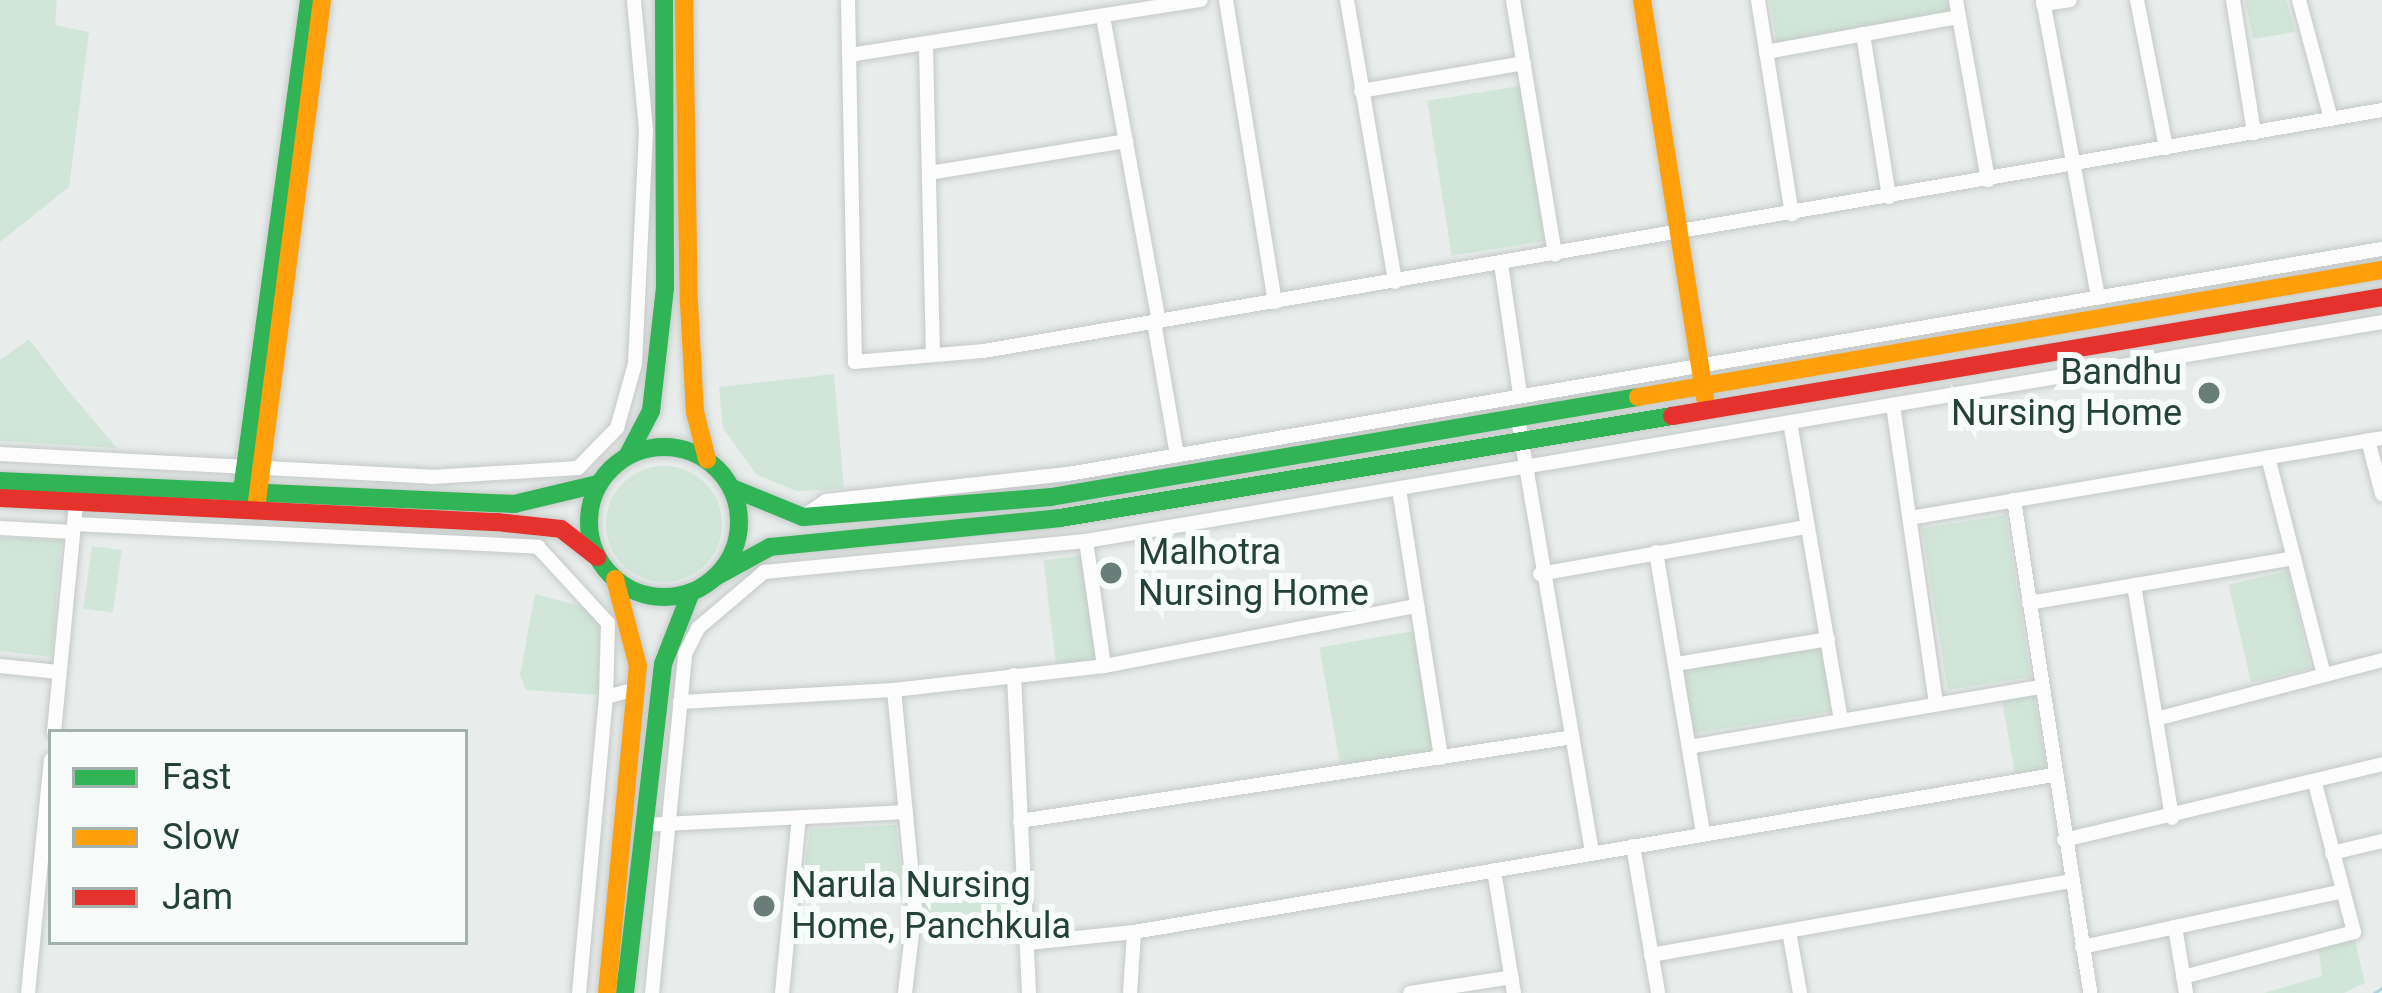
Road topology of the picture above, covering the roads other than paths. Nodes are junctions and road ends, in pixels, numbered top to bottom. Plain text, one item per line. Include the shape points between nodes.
1 (309, 0) edge
2 (322, 0) edge
3 (634, 0) edge
4 (664, 0) edge
5 (684, 0) edge
6 (848, 0) edge
7 (1201, 0) edge
8 (1226, 0) edge
9 (1347, 0) edge
10 (1513, 0) edge
11 (1642, 0) edge
12 (1757, 0) edge
13 (1956, 0) edge
14 (2070, 0) edge
15 (2138, 0) edge
16 (2233, 0) edge
17 (2299, 0) edge
18 (2043, 2) edge
19 (1103, 16) junction
20 (1960, 17) junction
21 (1863, 34) junction
22 (926, 48) junction
23 (1766, 52) junction
24 (849, 56) junction
25 (1524, 63) junction
26 (1361, 91) junction
27 (2382, 110) edge
28 (2331, 119) junction
29 (2254, 133) junction
30 (1126, 141) junction
31 (2166, 148) junction
32 (2076, 164) junction
33 (928, 173) junction
34 (1988, 180) junction
35 (1889, 197) junction
36 (1792, 214) junction
37 (1684, 233) junction
38 (2382, 249) edge
39 (1555, 255) junction
40 (1501, 264) junction
41 (2382, 270) edge
42 (1395, 282) junction
43 (2098, 298) junction
44 (2382, 298) edge
45 (1275, 302) junction
46 (1157, 322) junction
47 (2382, 322) edge
48 (933, 355) junction
49 (1699, 362) junction
50 (1703, 386) junction
51 (1520, 394) junction
52 (1892, 406) junction
53 (1706, 409) junction
54 (1518, 418) junction
55 (1790, 422) junction
56 (2375, 439) edge
57 (1519, 440) junction
58 (1440, 453) junction
59 (0, 454) edge
60 (628, 455) junction
61 (1177, 455) junction
62 (2268, 457) junction
63 (707, 459) junction
64 (1523, 467) junction
65 (253, 469) junction
66 (414, 476) junction
67 (0, 481) edge
68 (1432, 482) junction
69 (598, 484) junction
70 (732, 488) junction
71 (1399, 489) junction
72 (77, 493) junction
73 (2382, 494) edge
74 (0, 497) edge
75 (413, 499) junction
76 (2014, 500) junction
77 (249, 501) junction
78 (803, 517) junction
79 (1910, 518) junction
80 (1807, 527) junction
81 (0, 528) edge
82 (73, 528) junction
83 (834, 541) junction
84 (1086, 541) junction
85 (1656, 552) junction
86 (597, 557) junction
87 (2294, 558) junction
88 (852, 567) junction
89 (1540, 574) junction
90 (716, 577) junction
91 (615, 580) junction
92 (2134, 586) junction
93 (692, 592) junction
94 (2029, 603) junction
95 (1417, 606) junction
96 (1828, 639) junction
97 (2382, 660) edge
98 (1676, 664) junction
99 (0, 666) edge
100 (1105, 666) junction
101 (59, 672) junction
102 (1014, 675) junction
103 (2324, 675) junction
104 (2041, 687) junction
105 (636, 689) junction
106 (894, 690) junction
107 (606, 697) junction
108 (680, 702) junction
109 (1936, 703) junction
110 (1840, 716) junction
111 (2156, 719) junction
112 (54, 729) edge
113 (1567, 738) junction
114 (1689, 747) junction
115 (1441, 758) junction
116 (2382, 764) edge
117 (2053, 775) junction
118 (2315, 783) junction
119 (48, 790) edge
120 (906, 812) junction
121 (800, 818) junction
122 (2172, 818) junction
123 (1020, 821) junction
124 (644, 825) junction
125 (668, 825) junction
126 (1703, 834) junction
127 (2064, 840) junction
128 (2382, 841) edge
129 (1633, 846) junction
130 (1592, 852) junction
131 (2332, 853) junction
132 (1494, 870) junction
133 (590, 873) junction
134 (618, 877) junction
135 (2071, 881) junction
136 (2343, 891) junction
137 (2175, 927) junction
138 (1789, 931) junction
139 (1134, 932) junction
140 (1028, 943) junction
141 (2082, 947) junction
142 (1651, 955) junction
143 (1513, 985) edge
144 (2185, 985) edge
145 (28, 993) edge
146 (578, 993) edge
147 (607, 993) edge
148 (625, 993) edge
149 (652, 993) edge
150 (782, 993) edge
151 (905, 993) edge
152 (1029, 993) edge
153 (1130, 993) edge
154 (1410, 993) edge
155 (1658, 993) edge
156 (1799, 993) edge
157 (2090, 993) edge

1 - 65 street
2 - 65 street
3 - 66 street via 646,130 635,356 624,412 608,441 567,473
4 - 60 street via 665,288 651,411
5 - 63 street via 689,302 695,412
6 - 24 street
7 - 19 street
8 - 45 street
9 - 26 street
10 - 25 street
11 - 37 street
12 - 23 street
13 - 20 street
14 - 18 street
15 - 31 street
16 - 29 street
17 - 28 street
18 - 32 street
19 - 22 street
19 - 30 street
20 - 21 street
20 - 34 street
21 - 23 street
21 - 35 street
22 - 24 street
22 - 33 street
23 - 36 street
24 - 48 street via 855,362
25 - 26 street
25 - 39 street
26 - 42 street
27 - 28 street
28 - 29 street
29 - 31 street
30 - 33 street
30 - 46 street
31 - 32 street
32 - 34 street
32 - 43 street
33 - 48 street
34 - 35 street
35 - 36 street
36 - 37 street
37 - 39 street
37 - 49 street
38 - 43 street
39 - 40 street
40 - 42 street
40 - 51 street
41 - 50 street
42 - 45 street
43 - 49 street
44 - 53 street
45 - 46 street
46 - 48 street
46 - 61 street
47 - 52 street
49 - 50 street
49 - 51 street
50 - 53 street
50 - 54 street
51 - 61 street
52 - 55 street
52 - 79 street
53 - 57 street
54 - 57 street
54 - 78 street via 1051,497
55 - 64 street
55 - 80 street
56 - 62 street
56 - 73 street
57 - 58 street
57 - 64 street
58 - 68 street
58 - 83 street via 1060,518
59 - 65 street
60 - 63 street via 668,446
60 - 69 street
61 - 78 street via 826,501
62 - 76 street
62 - 87 street
63 - 70 street
64 - 68 street
64 - 89 street
65 - 66 street
65 - 77 street
66 - 75 street
67 - 72 street
68 - 71 street
69 - 75 street via 514,504
69 - 86 street via 588,520
70 - 78 street
70 - 90 street via 740,526
71 - 84 street
71 - 95 street
72 - 74 street
72 - 77 street
72 - 82 street
75 - 77 street
76 - 79 street
76 - 94 street
77 - 86 street via 561,529
79 - 109 street
80 - 85 street
80 - 96 street
81 - 82 street
82 - 101 street
82 - 107 street via 538,548 608,623
83 - 88 street
83 - 90 street via 770,548
84 - 88 street
84 - 100 street
85 - 89 street
85 - 98 street
86 - 91 street
87 - 92 street
87 - 103 street
88 - 108 street via 764,572 740,590 698,628 685,654
89 - 113 street
90 - 93 street
91 - 93 street via 660,597
91 - 105 street via 632,623
92 - 94 street
92 - 111 street
93 - 124 street via 664,664
94 - 104 street
95 - 100 street
95 - 115 street
96 - 98 street
96 - 110 street
97 - 103 street
98 - 114 street
99 - 101 street
100 - 102 street
101 - 112 street
102 - 106 street
102 - 123 street
103 - 111 street
104 - 109 street
104 - 117 street
105 - 107 street
105 - 134 street
106 - 108 street
106 - 120 street
107 - 133 street
108 - 125 street
109 - 110 street
110 - 114 street
111 - 122 street
113 - 115 street
113 - 130 street
114 - 126 street
115 - 123 street
116 - 118 street
117 - 126 street
117 - 127 street
118 - 122 street
118 - 131 street
119 - 145 street
120 - 121 street
120 - 151 street via 915,909
121 - 125 street
121 - 150 street
122 - 127 street
123 - 140 street
124 - 125 street
124 - 148 street
125 - 149 street
126 - 129 street
127 - 135 street
128 - 131 street
129 - 130 street
129 - 142 street
130 - 132 street
131 - 136 street
132 - 139 street
132 - 143 street
133 - 134 street
133 - 146 street
134 - 147 street
135 - 138 street
135 - 141 street
136 - 137 street
136 - 144 street via 2354,932
137 - 141 street
137 - 144 street
138 - 142 street
138 - 156 street
139 - 140 street
139 - 153 street
140 - 152 street
141 - 157 street
142 - 155 street
143 - 154 street

